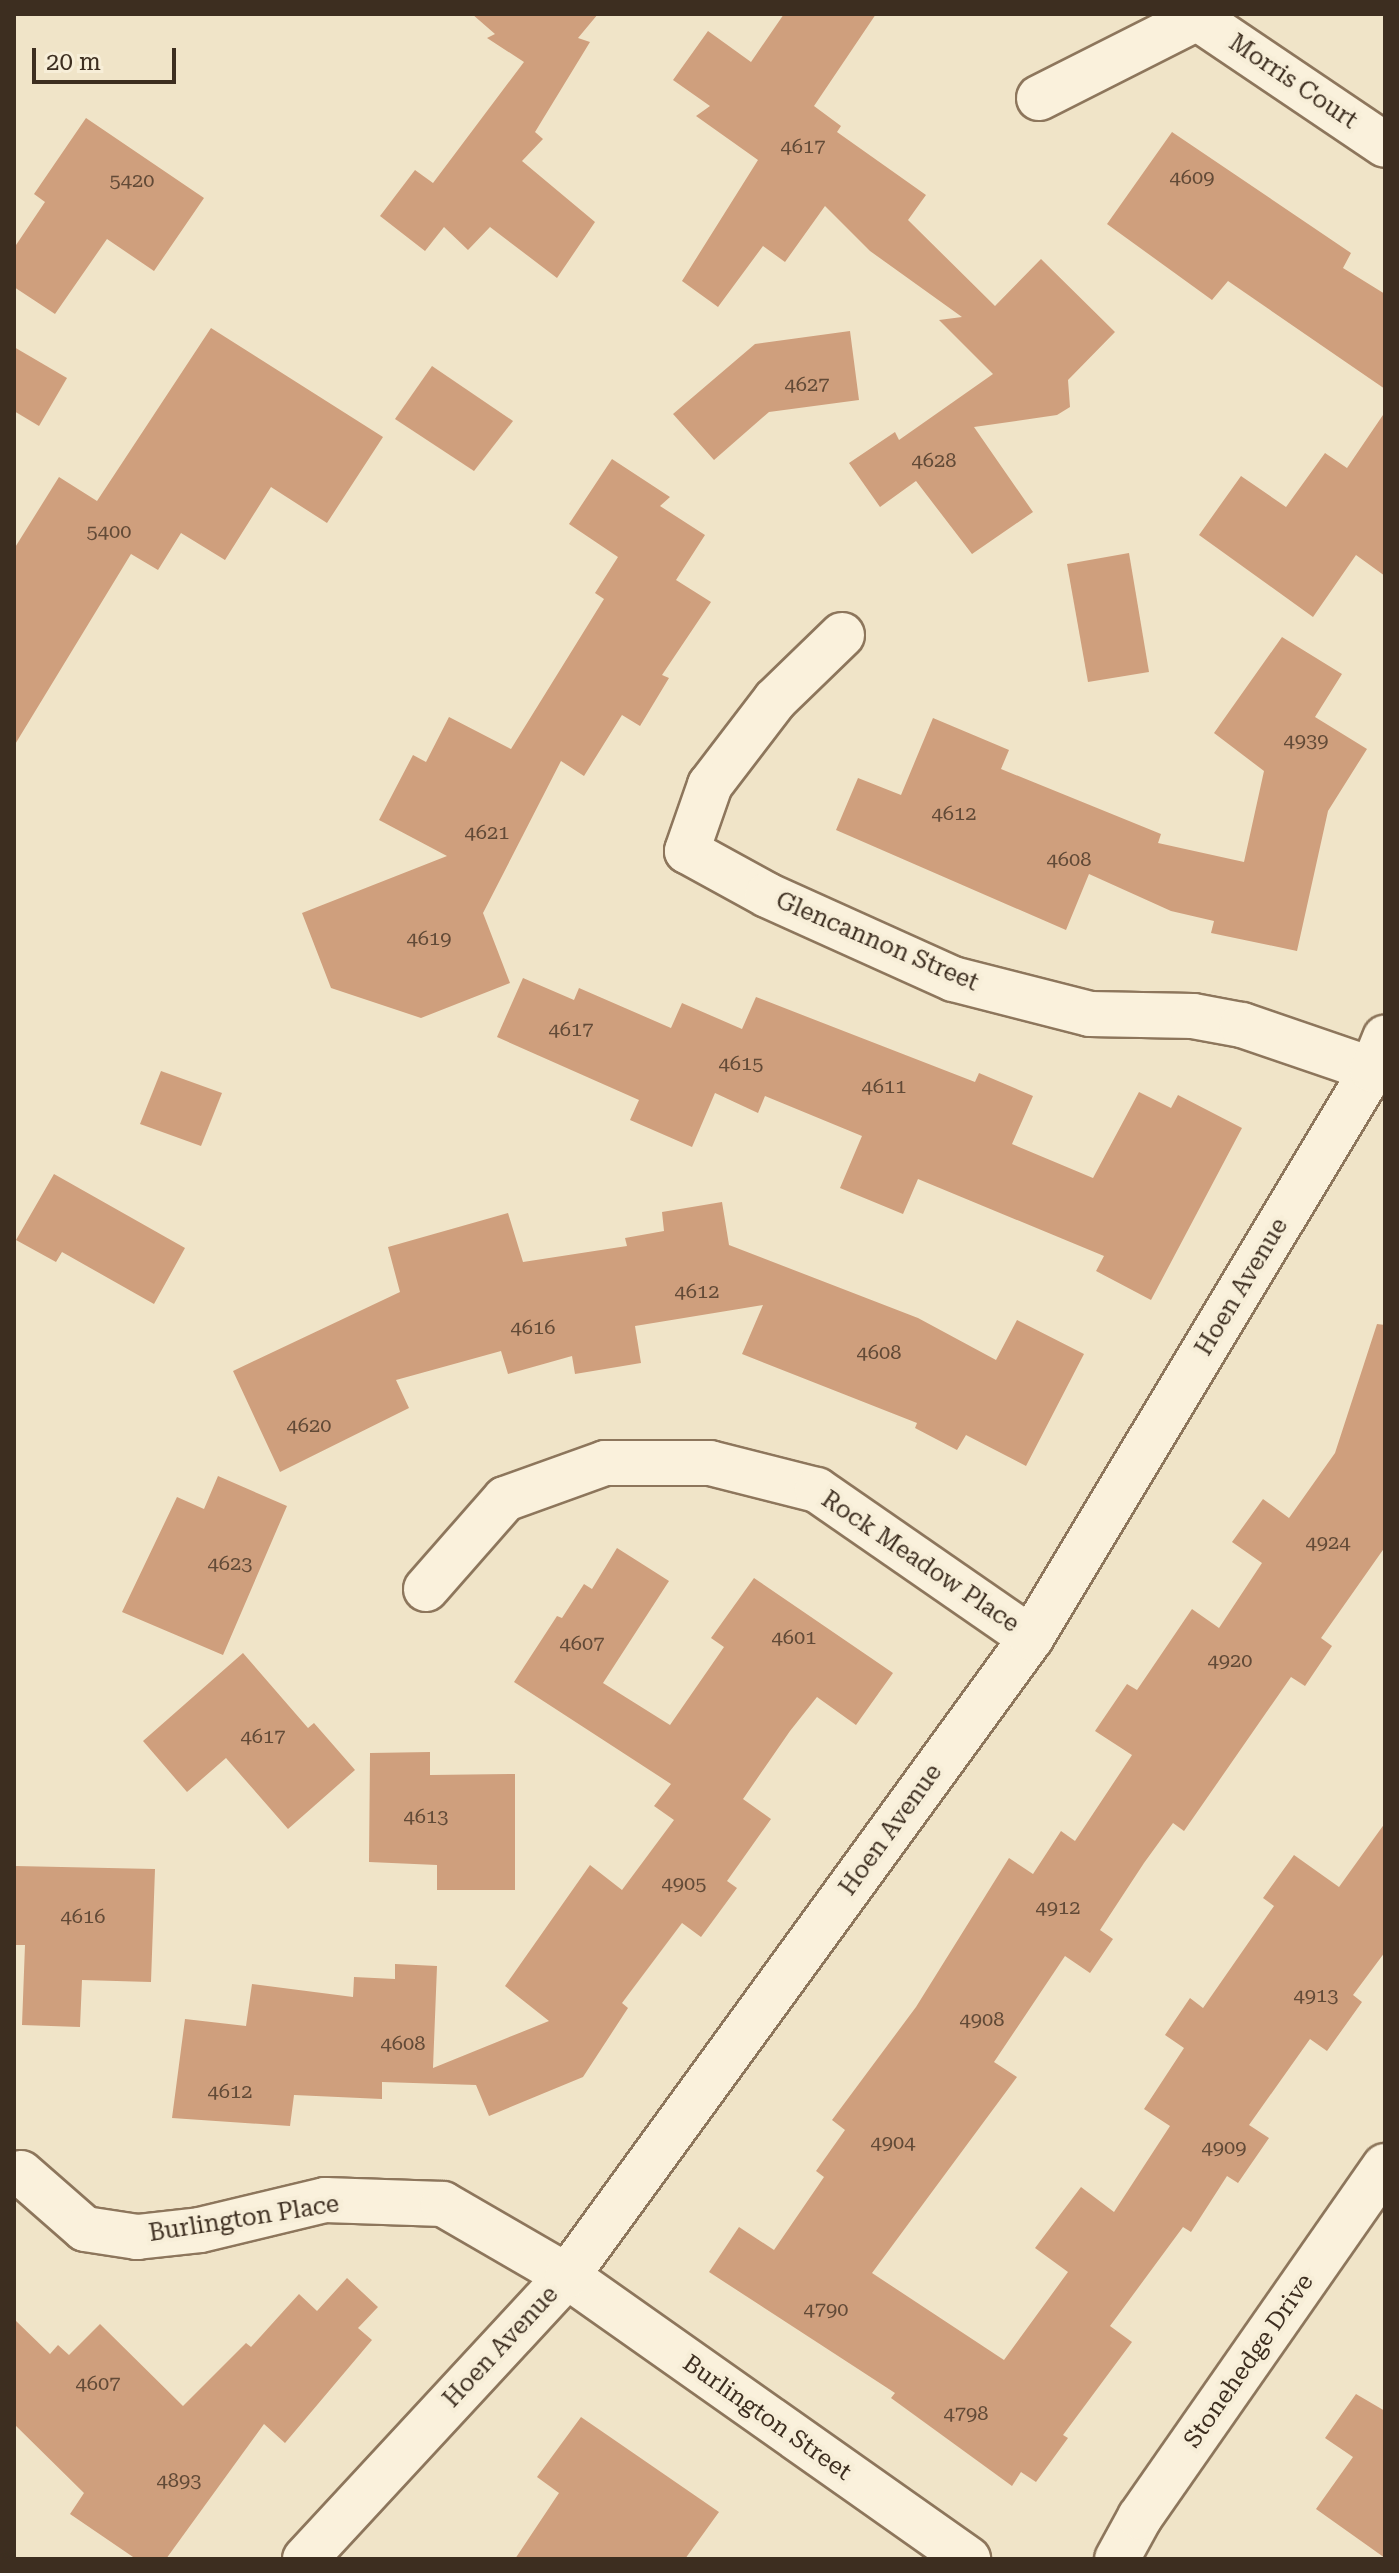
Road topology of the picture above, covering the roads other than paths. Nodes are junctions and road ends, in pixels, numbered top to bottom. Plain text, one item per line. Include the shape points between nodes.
1 (1202, 17) edge
2 (1039, 98) dead end
3 (1385, 145) edge
4 (842, 635) dead end
5 (1381, 1060) edge
6 (426, 1589) dead end
7 (1031, 1638) junction
8 (1385, 2166) edge
9 (21, 2173) dead end
10 (567, 2276) junction
11 (305, 2559) edge
12 (968, 2559) edge
13 (1117, 2559) edge

1 - 2 street
1 - 3 street, Morris Court
4 - 5 street, Glencannon Street via 775,700 710,785 687,851 767,895 953,979 1090,1014 1193,1016
5 - 7 street, Hoen Avenue
6 - 7 street, Rock Meadow Place via 505,1499 605,1463 710,1463 817,1490
7 - 10 street, Hoen Avenue
8 - 13 street, Stonehedge Drive
9 - 10 street, Burlington Place via 85,2229 137,2237 200,2230 325,2200 443,2204
10 - 11 street, Hoen Avenue
10 - 12 street, Burlington Street

